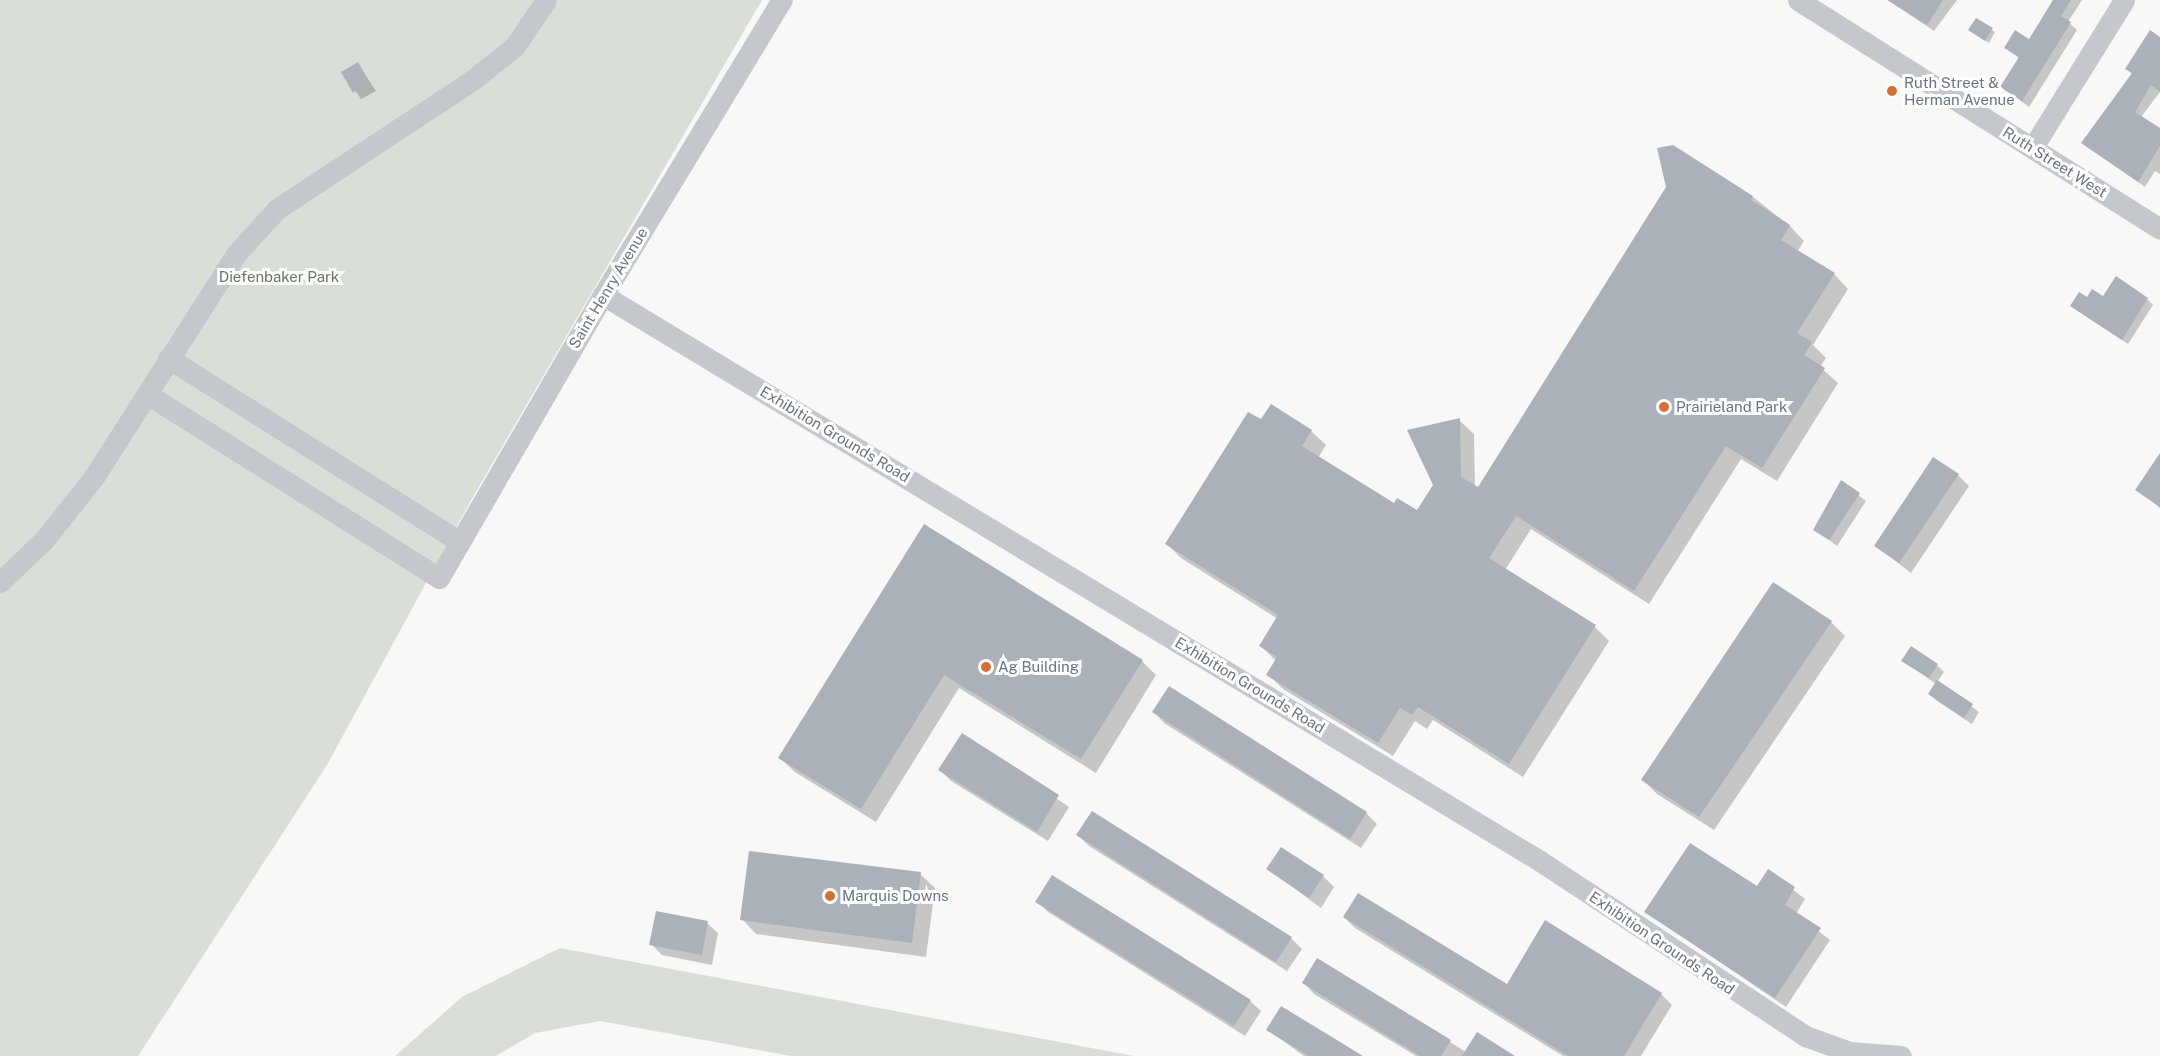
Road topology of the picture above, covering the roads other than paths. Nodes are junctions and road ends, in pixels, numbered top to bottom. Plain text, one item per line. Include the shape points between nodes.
1 (546, 0) edge
2 (782, 0) edge
3 (1798, 0) edge
4 (2124, 0) edge
5 (1826, 7) edge
6 (2033, 147) junction
7 (2160, 229) edge
8 (603, 295) junction
9 (168, 358) junction
10 (147, 394) junction
11 (460, 542) junction
12 (0, 582) edge
13 (1901, 1056) edge

1 - 9 street via 515,46 474,79 277,209 236,254
2 - 8 street, Saint Henry Avenue
3 - 5 street, Ruth Street West
4 - 6 street
5 - 6 street, Ruth Street West
6 - 7 street, Ruth Street West
8 - 11 street, Saint Henry Avenue
8 - 13 street, Exhibition Grounds Road via 1540,861 1805,1036 1850,1052
9 - 10 street
9 - 11 street
10 - 11 street, Saint Henry Avenue via 439,579
10 - 12 street via 67,512 18,568

